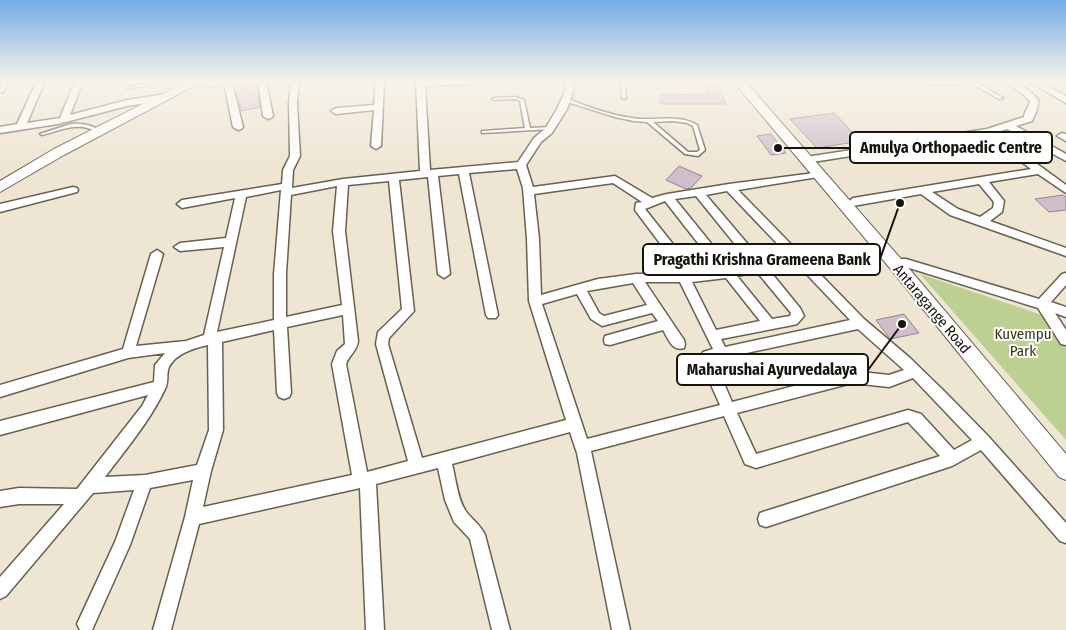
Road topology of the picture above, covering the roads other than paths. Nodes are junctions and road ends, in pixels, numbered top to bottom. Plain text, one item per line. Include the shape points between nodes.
1 (28, 110) edge
2 (67, 110) edge
3 (97, 110) edge
4 (140, 110) edge
5 (234, 110) edge
6 (267, 110) edge
7 (292, 110) edge
8 (345, 110) edge
9 (379, 110) edge
10 (423, 110) edge
11 (524, 110) edge
12 (560, 110) edge
13 (598, 110) edge
14 (769, 110) edge
15 (1032, 110) edge
16 (336, 111) dead end
17 (268, 116) dead end
18 (64, 119) junction
19 (649, 121) junction
20 (238, 126) dead end
21 (1009, 126) junction
22 (21, 127) junction
23 (550, 128) junction
24 (0, 130) edge
25 (528, 130) junction
26 (99, 131) junction
27 (484, 132) dead end
28 (988, 132) junction
29 (42, 134) dead end
30 (376, 146) dead end
31 (1066, 158) edge
32 (812, 164) junction
33 (521, 165) junction
34 (1040, 170) junction
35 (463, 171) junction
36 (429, 174) junction
37 (394, 178) junction
38 (981, 180) junction
39 (343, 182) junction
40 (0, 187) edge
41 (729, 187) junction
42 (287, 189) junction
43 (73, 190) dead end
44 (1066, 190) edge
45 (528, 191) junction
46 (924, 191) junction
47 (698, 192) junction
48 (241, 194) junction
49 (667, 197) junction
50 (650, 202) junction
51 (853, 202) junction
52 (182, 204) dead end
53 (0, 208) edge
54 (982, 222) junction
55 (230, 242) junction
56 (180, 247) dead end
57 (1066, 252) edge
58 (157, 254) dead end
59 (798, 260) junction
60 (900, 263) junction
61 (760, 268) junction
62 (729, 273) junction
63 (444, 274) dead end
64 (1066, 277) edge
65 (636, 278) junction
66 (688, 278) junction
67 (580, 289) junction
68 (535, 301) junction
69 (1042, 304) junction
70 (655, 308) junction
71 (347, 309) junction
72 (1066, 312) edge
73 (492, 315) dead end
74 (280, 323) junction
75 (860, 323) junction
76 (666, 324) junction
77 (770, 325) junction
78 (712, 336) junction
79 (212, 339) junction
80 (610, 340) dead end
81 (1066, 340) edge
82 (193, 343) junction
83 (679, 344) dead end
84 (128, 353) junction
85 (722, 354) junction
86 (915, 372) junction
87 (160, 386) junction
88 (0, 392) edge
89 (284, 393) dead end
90 (728, 409) junction
91 (574, 425) junction
92 (0, 428) edge
93 (983, 440) junction
94 (582, 448) junction
95 (1066, 453) edge
96 (952, 459) junction
97 (444, 461) junction
98 (417, 467) junction
99 (1066, 470) edge
100 (203, 471) junction
101 (364, 480) junction
102 (145, 482) junction
103 (86, 492) junction
104 (0, 499) edge
105 (194, 517) junction
106 (766, 518) dead end
107 (1066, 535) edge
108 (0, 590) edge
109 (86, 624) dead end
110 (162, 630) edge
111 (375, 630) edge
112 (501, 630) edge
113 (621, 630) edge

1 - 22 street
2 - 18 street
3 - 18 street
4 - 26 street
5 - 20 street
6 - 17 street
7 - 42 street via 295,156 288,170
8 - 16 street
9 - 30 street
10 - 36 street
11 - 25 lane
12 - 23 street
13 - 19 lane
14 - 32 street, Antaragange Road
15 - 21 street via 1029,120
18 - 22 street
19 - 19 lane via 686,120 695,124 703,150 698,154 687,153
21 - 28 street
21 - 31 street
22 - 24 street
23 - 25 lane
23 - 33 street via 537,140
25 - 27 lane
26 - 29 lane via 87,124 77,124
26 - 40 street
28 - 32 street
28 - 34 street
32 - 41 street
32 - 51 street, Antaragange Road
32 - 60 street, Antaragange Road
33 - 35 street
33 - 45 street
34 - 38 street
34 - 44 street
35 - 36 street
35 - 73 street
36 - 37 street
36 - 63 street
37 - 39 street
37 - 98 street via 408,311 384,336 382,344
38 - 46 street
38 - 54 street via 999,202 998,209
39 - 42 street
39 - 71 street via 338,231
41 - 47 street
41 - 59 street
42 - 48 street
42 - 74 street via 280,274
43 - 53 street
45 - 50 street via 615,179
45 - 68 street
46 - 51 street
46 - 54 street via 954,212
47 - 49 street
47 - 61 street
48 - 52 street
48 - 55 street
49 - 50 street
49 - 62 street
50 - 66 street via 640,206 640,210
51 - 60 street, Antaragange Road
54 - 57 street
55 - 56 street
55 - 79 street
58 - 84 street
59 - 61 street
59 - 75 street
60 - 69 street
60 - 95 street, Antaragange Road
60 - 99 street, Antaragange Road
61 - 62 street
61 - 77 street via 798,316
62 - 66 street
62 - 77 street
64 - 69 street
65 - 66 street
65 - 67 street
65 - 70 street
66 - 78 street
67 - 68 street
67 - 70 street via 595,316 602,321
68 - 91 street
69 - 72 street
69 - 81 street
70 - 76 street
71 - 74 street
71 - 101 street via 351,346 339,364
74 - 79 street
74 - 89 street
75 - 85 street
75 - 86 street
76 - 80 street
76 - 83 street
77 - 78 street
78 - 85 street
79 - 82 street
79 - 100 street via 216,430
82 - 84 street
82 - 87 street via 174,352 162,365
84 - 88 street
85 - 90 street via 706,358
86 - 90 street via 889,381 852,377
86 - 93 street
87 - 92 street
87 - 103 street via 147,410
90 - 94 street
90 - 96 street via 750,459 756,461 908,416 916,419
91 - 94 street
91 - 97 street
93 - 96 street
93 - 107 street
94 - 113 street
96 - 106 street
97 - 98 street
97 - 112 street via 460,516 477,535
98 - 101 street
100 - 102 street
100 - 105 street
101 - 105 street
101 - 111 street
102 - 103 street
102 - 109 street via 122,545
103 - 104 street
103 - 108 street
105 - 110 street

